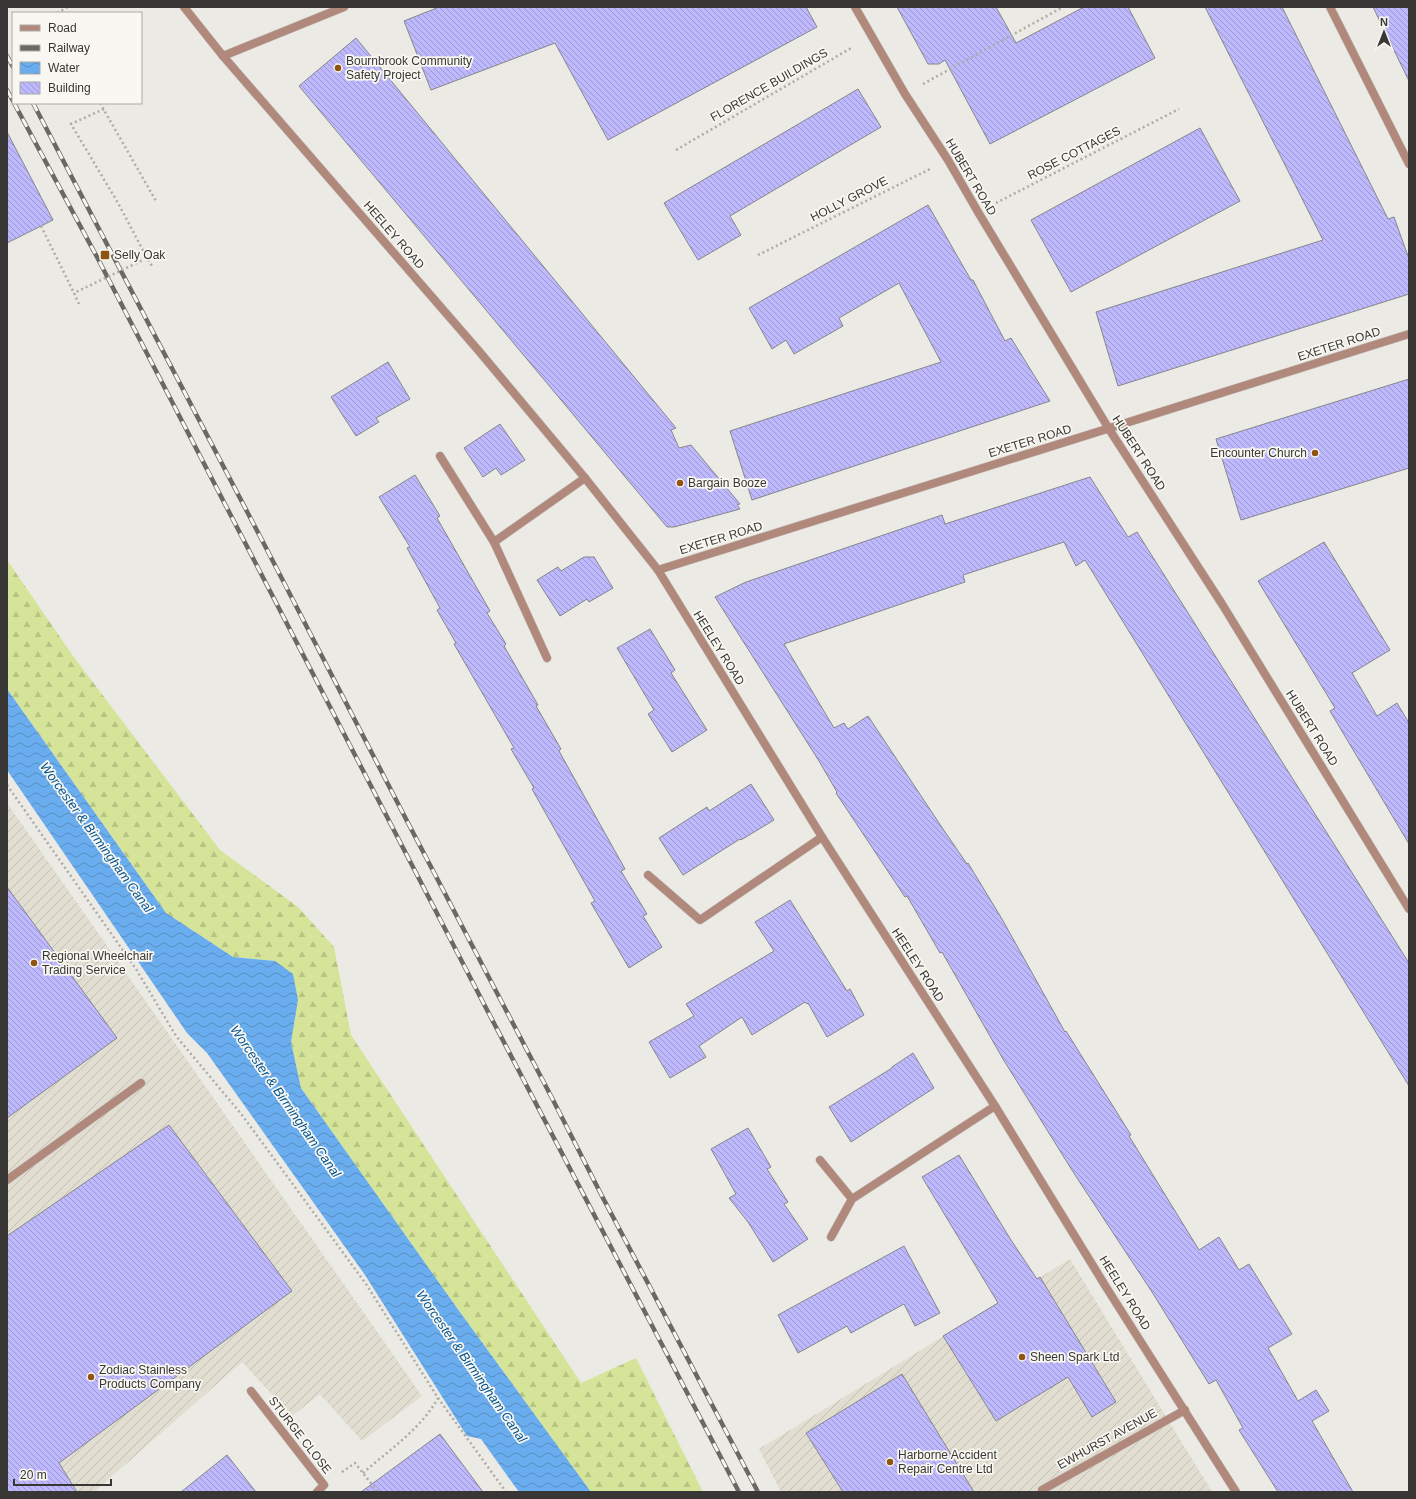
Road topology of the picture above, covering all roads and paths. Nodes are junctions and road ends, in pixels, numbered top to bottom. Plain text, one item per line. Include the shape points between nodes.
1 (68, 7) edge
2 (184, 7) edge
3 (344, 7) edge
4 (855, 7) edge
5 (1063, 7) edge
6 (1330, 7) edge
7 (59, 12) edge
8 (871, 36) junction
9 (223, 56) junction
10 (905, 94) junction
11 (101, 104) edge
12 (104, 109) junction
13 (1179, 109) dead end
14 (676, 150) dead end
15 (948, 160) junction
16 (1409, 164) edge
17 (156, 201) dead end
18 (978, 212) junction
19 (41, 226) dead end
20 (758, 255) dead end
21 (147, 258) junction
22 (152, 266) dead end
23 (74, 293) junction
24 (79, 304) dead end
25 (1409, 334) edge
26 (1109, 429) junction
27 (440, 456) dead end
28 (585, 478) junction
29 (494, 542) junction
30 (658, 570) junction
31 (547, 658) dead end
32 (7, 785) edge
33 (822, 837) junction
34 (648, 875) dead end
35 (1409, 909) edge
36 (141, 1083) dead end
37 (995, 1106) junction
38 (820, 1160) dead end
39 (7, 1180) edge
40 (852, 1199) junction
41 (831, 1237) dead end
42 (251, 1391) dead end
43 (438, 1398) junction
44 (1184, 1410) junction
45 (363, 1472) junction
46 (324, 1486) junction
47 (1042, 1490) dead end
48 (316, 1492) edge
49 (378, 1492) edge
50 (506, 1492) edge
51 (1236, 1492) edge

1 - 7 path
2 - 9 street, HEELEY ROAD
3 - 9 street
4 - 8 street, HUBERT ROAD
5 - 10 path
6 - 16 street
8 - 10 street, HUBERT ROAD
8 - 14 path, FLORENCE BUILDINGS
9 - 28 street, HEELEY ROAD via 478,350
10 - 15 street, HUBERT ROAD
11 - 12 path
12 - 17 path
12 - 21 path via 71,124
13 - 18 path, ROSE COTTAGES
15 - 18 street, HUBERT ROAD
15 - 20 path, HOLLY GROVE
18 - 26 street, HUBERT ROAD
19 - 23 path
21 - 22 path, bridge
21 - 23 path, bridge
23 - 24 path, bridge
25 - 26 street, EXETER ROAD
26 - 30 street, EXETER ROAD
26 - 35 street, HUBERT ROAD via 1222,604
27 - 29 street
28 - 29 street
28 - 30 street, HEELEY ROAD
29 - 31 street
30 - 33 street, HEELEY ROAD
32 - 43 path via 136,969 176,1036 242,1115 366,1284
33 - 34 street via 700,920
33 - 37 street, HEELEY ROAD
36 - 39 street
37 - 40 street
37 - 44 street, HEELEY ROAD
38 - 40 street
40 - 41 street
42 - 46 street, STURGE CLOSE
43 - 45 path via 421,1422
43 - 50 path
44 - 47 street, EWHURST AVENUE
44 - 51 street, HEELEY ROAD
45 - 46 path via 355,1463
45 - 49 path
46 - 48 street, STURGE CLOSE

